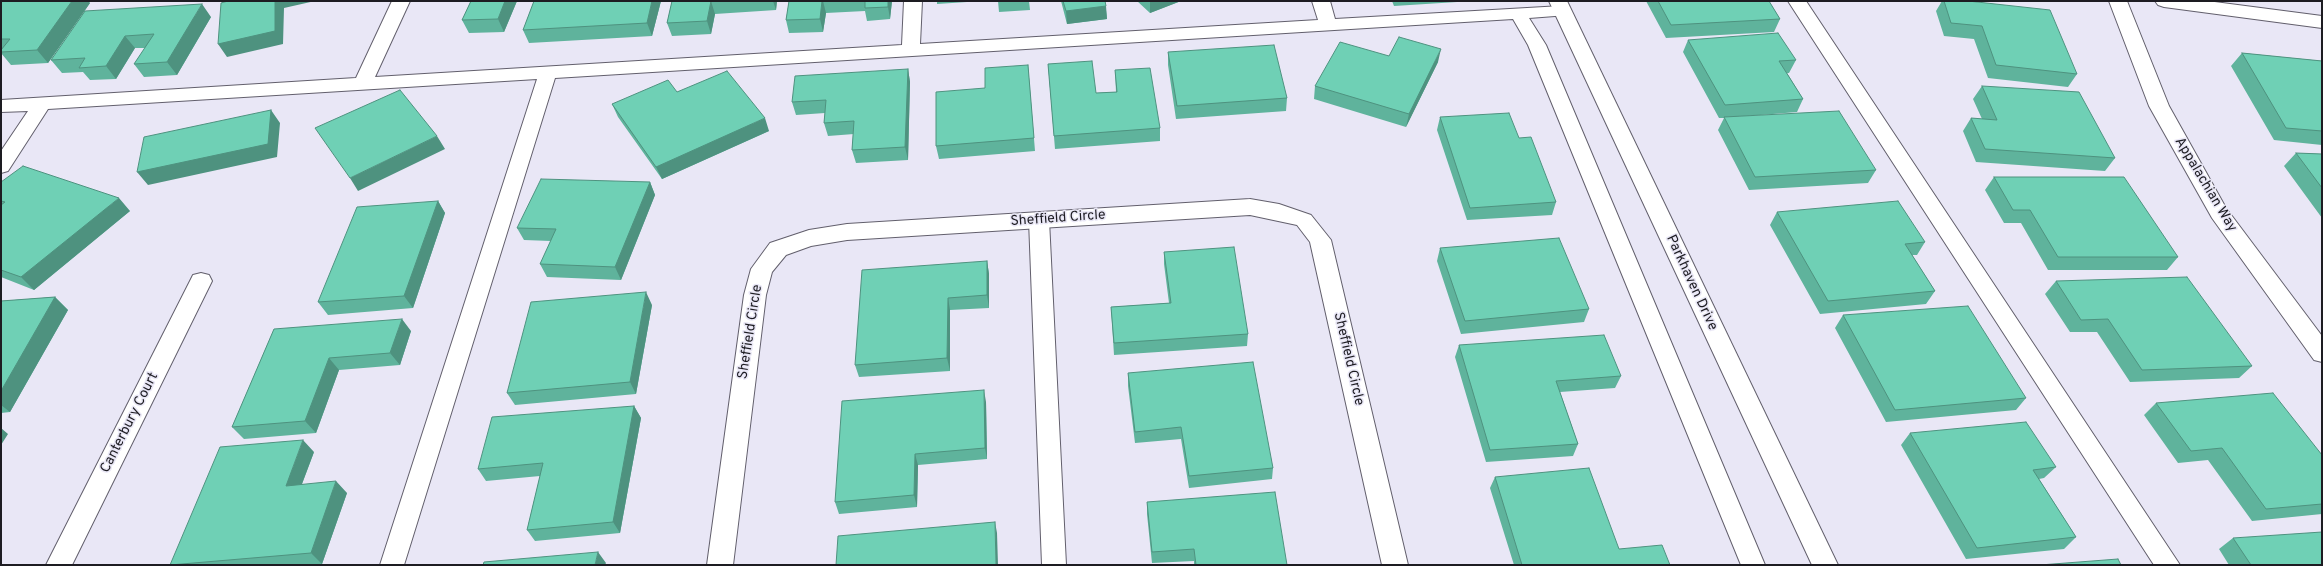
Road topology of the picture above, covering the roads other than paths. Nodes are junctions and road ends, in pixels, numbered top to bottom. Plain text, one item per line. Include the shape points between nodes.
1 (401, 1) edge
2 (913, 1) edge
3 (1321, 1) edge
4 (1797, 1) edge
5 (2118, 1) edge
6 (2164, 1) edge
7 (1560, 6) edge
8 (1518, 14) junction
9 (2322, 22) edge
10 (1328, 25) junction
11 (911, 51) junction
12 (548, 72) junction
13 (363, 83) junction
14 (43, 103) junction
15 (1, 106) edge
16 (1, 166) edge
17 (1039, 220) junction
18 (201, 281) dead end
19 (2322, 353) edge
20 (59, 565) edge
21 (392, 565) edge
22 (720, 565) edge
23 (1054, 565) edge
24 (1395, 565) edge
25 (1752, 565) edge
26 (1825, 565) edge
27 (2168, 565) edge

1 - 13 lane
2 - 11 lane
3 - 10 lane
4 - 27 lane
5 - 19 street, Appalachian Way via 2159,106 2219,213
6 - 9 street
7 - 8 lane
7 - 26 street, Parkhaven Drive
8 - 10 lane
8 - 25 lane via 1537,45
10 - 11 lane
11 - 12 lane
12 - 13 lane
12 - 21 lane
13 - 14 lane
14 - 15 lane
14 - 16 lane
17 - 22 street, Sheffield Circle via 847,232 809,238 778,249 762,269 755,295
17 - 23 lane
17 - 24 street, Sheffield Circle via 1250,207 1304,220 1320,240
18 - 20 street, Canterbury Court

